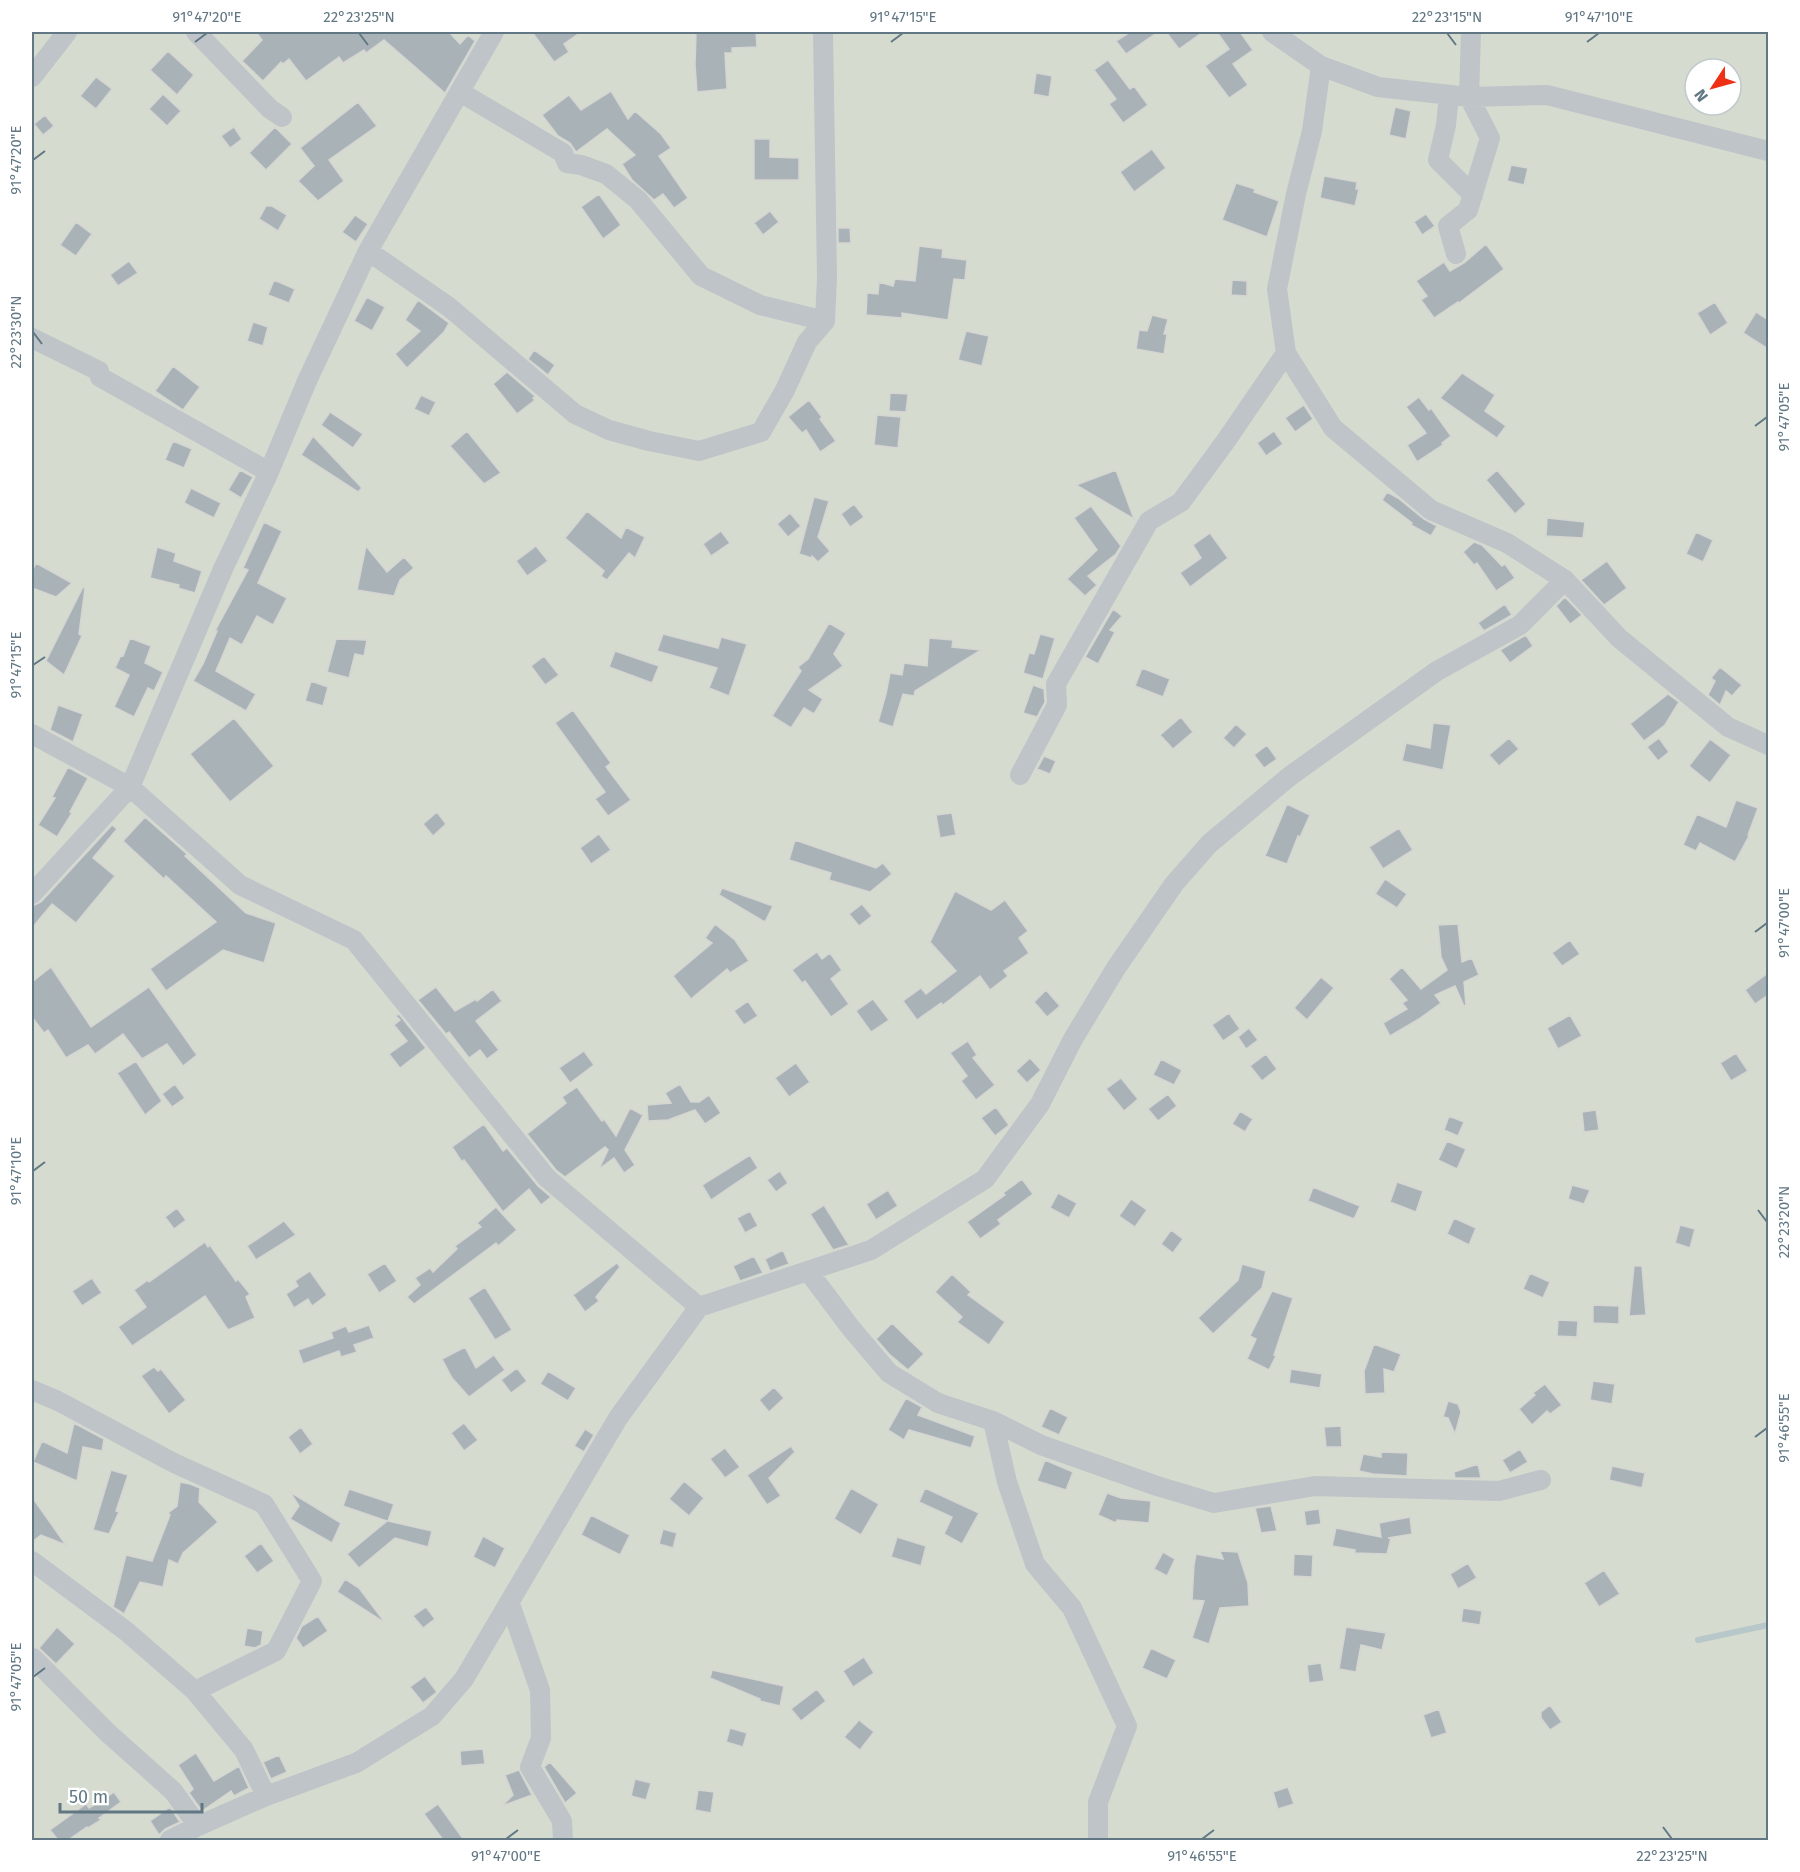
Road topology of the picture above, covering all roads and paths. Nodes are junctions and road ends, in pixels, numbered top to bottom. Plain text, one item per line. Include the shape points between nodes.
1 (67, 32) edge
2 (196, 32) edge
3 (494, 32) edge
4 (823, 32) edge
5 (1272, 32) edge
6 (1471, 32) edge
7 (1321, 66) junction
8 (32, 77) edge
9 (460, 92) junction
10 (1449, 95) junction
11 (1469, 97) junction
12 (282, 117) dead end
13 (1768, 151) edge
14 (1473, 195) junction
15 (368, 251) junction
16 (1456, 254) dead end
17 (825, 321) junction
18 (32, 338) edge
19 (1286, 353) junction
20 (269, 472) junction
21 (1565, 580) junction
22 (32, 734) edge
23 (1768, 746) edge
24 (1020, 775) dead end
25 (130, 787) junction
26 (32, 894) edge
27 (808, 1271) junction
28 (699, 1307) junction
29 (32, 1390) edge
30 (993, 1421) junction
31 (1541, 1480) dead end
32 (32, 1561) edge
33 (510, 1604) junction
34 (33, 1658) dead end
35 (195, 1691) junction
36 (266, 1796) junction
37 (198, 1826) junction
38 (170, 1840) edge
39 (563, 1840) edge
40 (1098, 1840) edge

1 - 8 street
2 - 12 street
3 - 9 street
4 - 17 street
5 - 7 street
6 - 11 street
7 - 10 street via 1378,87
7 - 19 street via 1312,131 1277,289
9 - 15 street
9 - 17 street via 563,153 567,163 606,174 638,200 701,276 760,305
10 - 11 street
10 - 14 street via 1438,160
11 - 13 street via 1547,95
11 - 14 street via 1490,138
14 - 16 street via 1468,210 1448,226
15 - 17 street via 449,307 575,414 609,430 699,451 760,432 807,342
15 - 20 street
18 - 20 street via 99,371 100,376
19 - 21 street via 1333,428 1431,510 1507,543
19 - 24 street via 1181,502 1149,521 1056,684 1057,705
20 - 25 street
21 - 23 street via 1619,638 1728,727
21 - 27 street via 1520,625 1437,671 1290,776 1209,844 1174,884 1116,968 1040,1104 985,1179 871,1250
22 - 25 street
25 - 26 street
25 - 28 street via 240,885 354,940 547,1178
27 - 28 street
27 - 30 street via 889,1373 938,1403
28 - 33 street via 618,1418
29 - 35 street via 264,1504 312,1581 276,1651
30 - 31 street via 1041,1445 1214,1503 1315,1486 1499,1491
30 - 40 street via 1007,1482 1035,1564 1072,1608 1127,1726 1098,1802
32 - 35 street via 126,1631
33 - 36 street via 464,1679 432,1716 356,1763
33 - 39 street via 540,1690 541,1738 530,1767 562,1821
34 - 37 street via 173,1791
35 - 36 street via 244,1750
36 - 37 street
37 - 38 street

